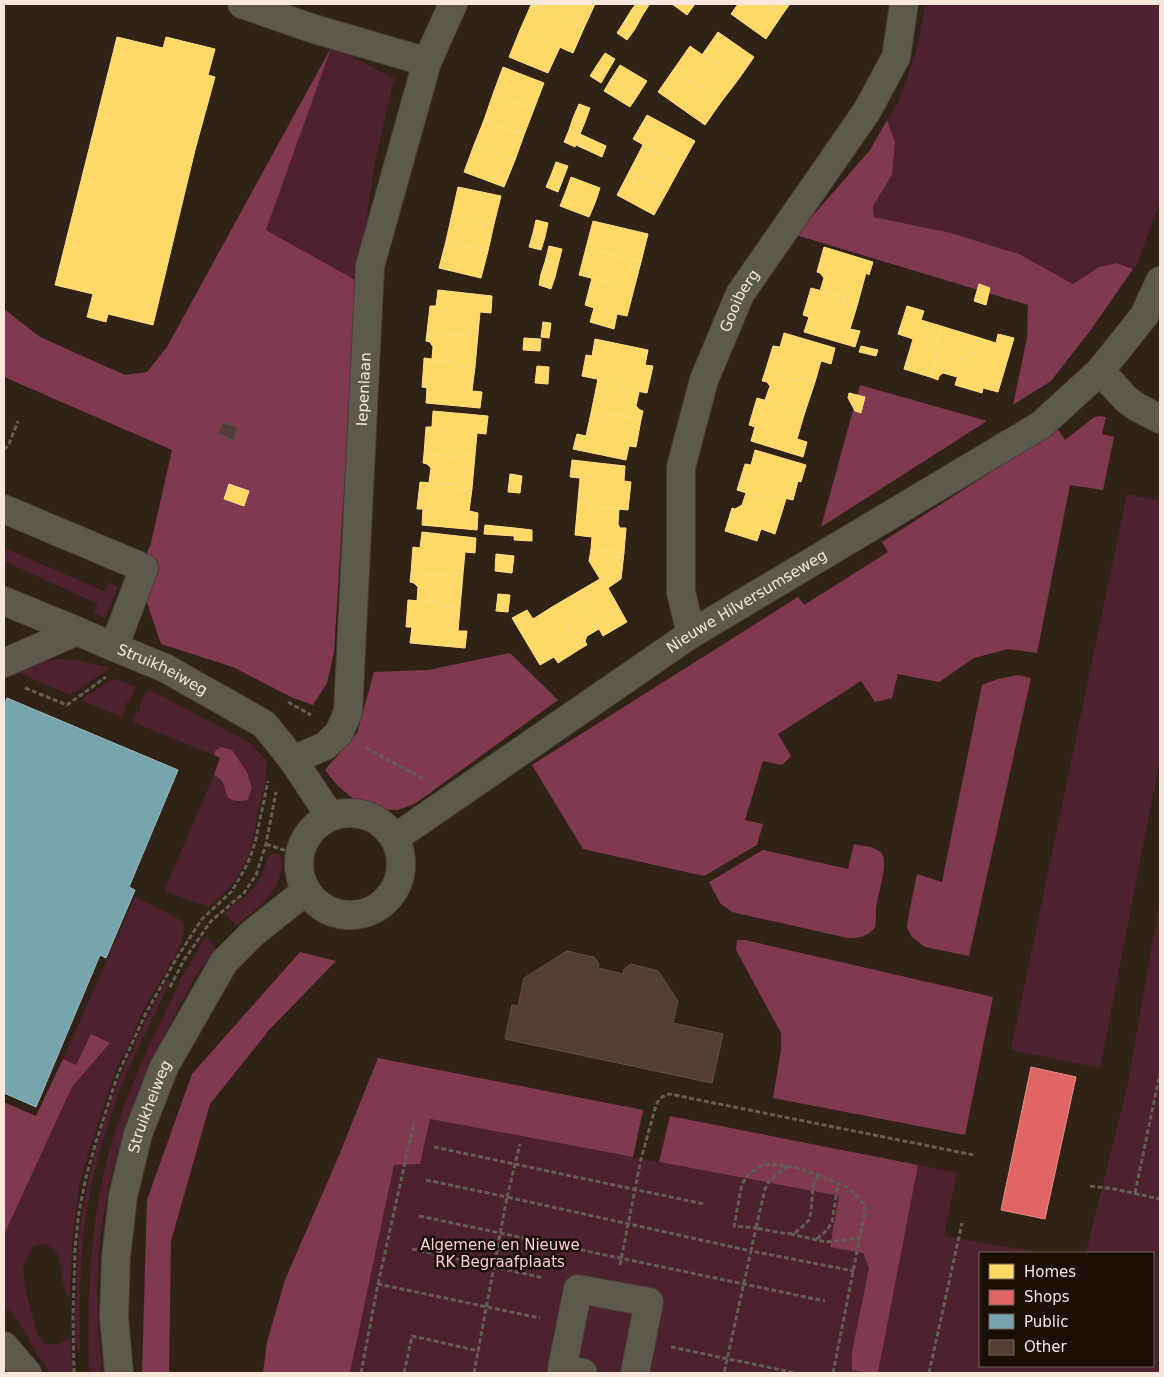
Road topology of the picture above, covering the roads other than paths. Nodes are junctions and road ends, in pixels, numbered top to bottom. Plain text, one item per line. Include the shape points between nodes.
1 (242, 4) edge
2 (454, 4) edge
3 (904, 4) edge
4 (427, 62) junction
5 (1160, 282) edge
6 (1100, 371) junction
7 (1160, 419) edge
8 (4, 508) edge
9 (4, 601) edge
10 (77, 631) junction
11 (691, 634) junction
12 (113, 660) junction
13 (4, 663) edge
14 (293, 760) junction
15 (330, 816) junction
16 (395, 838) junction
17 (306, 891) junction
18 (4, 1346) edge
19 (28, 1373) edge
20 (119, 1373) edge
21 (583, 1373) edge
22 (635, 1373) edge

1 - 4 street
2 - 4 street, Iepenlaan
3 - 11 street, Gooiberg via 896,57 868,110 740,294 704,380 681,467 681,592
4 - 14 street, Iepenlaan via 370,266 348,712 339,733 325,746
5 - 6 street, Nieuwe Hilversumseweg via 1144,316
6 - 7 street via 1137,408
6 - 11 street, Nieuwe Hilversumseweg via 1041,424
8 - 12 street, Struikheiweg via 144,568
9 - 10 street
10 - 12 street
10 - 13 street
11 - 16 street, Nieuwe Hilversumseweg
12 - 14 street, Struikheiweg via 165,668 264,724
14 - 15 street, Struikheiweg
15 - 16 street via 352,813 374,818
15 - 17 street via 315,825 304,839 299,856 299,874
16 - 17 street via 400,850 400,875 381,906 346,916 323,908
17 - 20 street, Struikheiweg via 253,933 224,962 160,1076 138,1134 123,1196 114,1316
18 - 19 street
21 - 22 street via 562,1369 578,1289 649,1302

